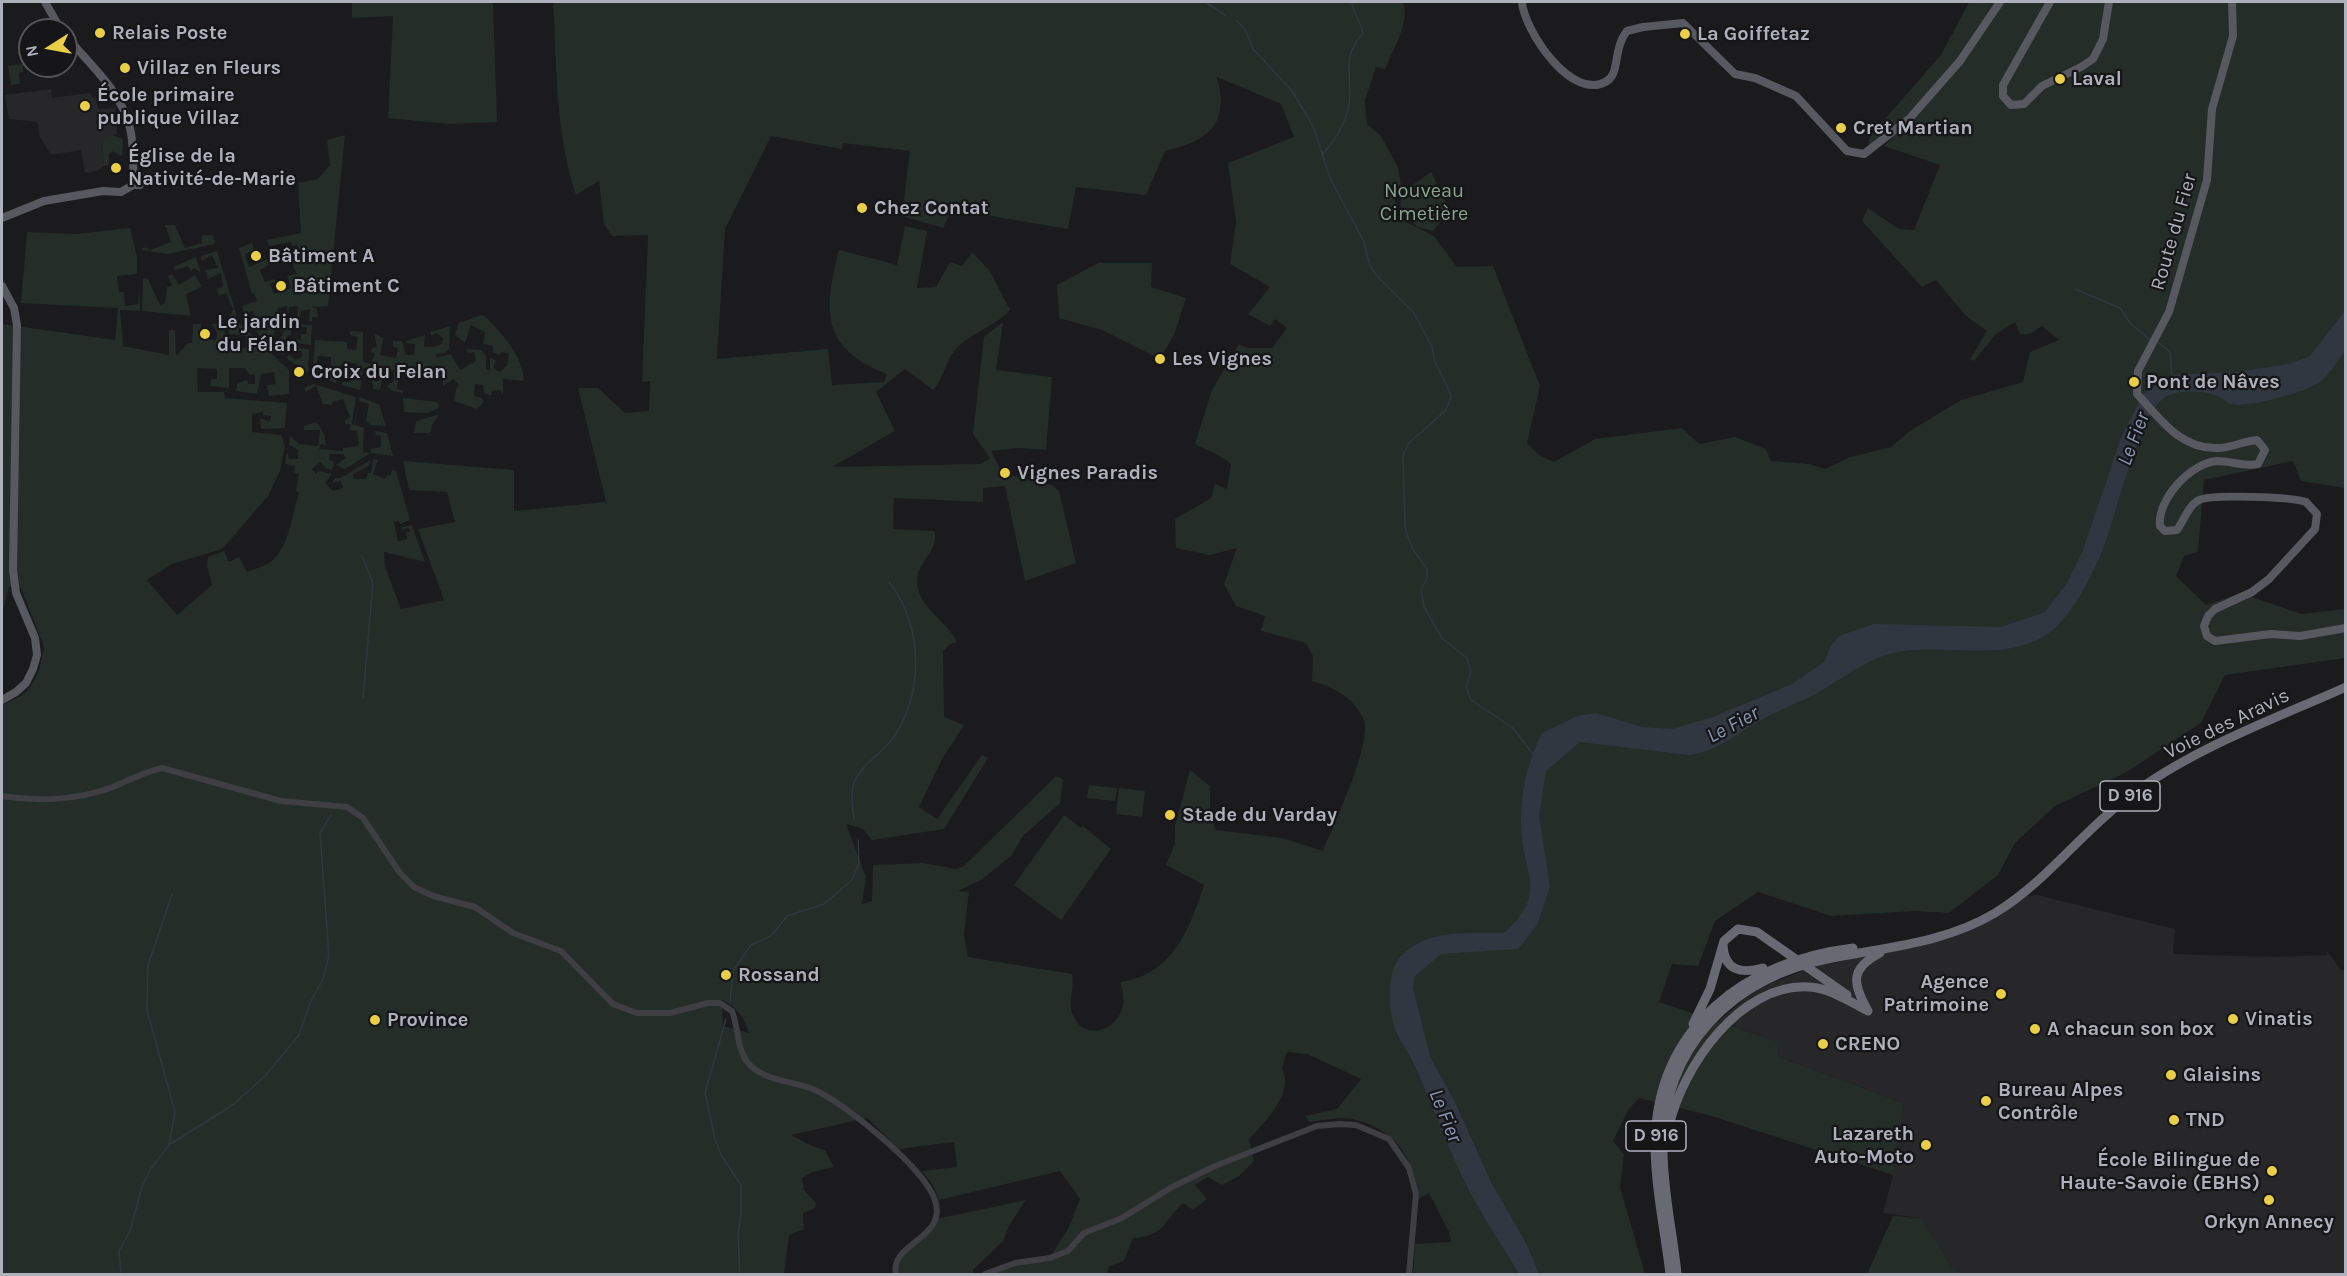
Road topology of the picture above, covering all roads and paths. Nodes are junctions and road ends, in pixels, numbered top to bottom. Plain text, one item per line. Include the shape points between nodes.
1 (45, 2) edge
2 (1522, 2) edge
3 (2000, 2) edge
4 (2050, 2) edge
5 (2109, 2) edge
6 (2232, 2) edge
7 (54, 18) edge
8 (78, 51) edge
9 (2, 218) edge
10 (2, 286) edge
11 (2346, 628) edge
12 (2346, 687) edge
13 (2, 699) edge
14 (2, 796) edge
15 (1923, 940) junction
16 (1723, 943) junction
17 (1888, 948) junction
18 (1794, 959) junction
19 (1815, 974) junction
20 (1822, 989) junction
21 (1868, 1011) junction
22 (1681, 1050) junction
23 (1664, 1173) junction
24 (896, 1275) edge
25 (985, 1275) edge
26 (1409, 1275) edge
27 (1670, 1275) edge
28 (1677, 1275) edge

1 - 7 main road
2 - 3 main road via 1540,42 1554,63 1574,81 1592,86 1608,81 1616,68 1617,47 1626,31 1683,23 1735,74 1755,78 1796,96 1841,146 1864,154 1910,118 1960,61
4 - 5 main road via 2003,85 2003,96 2011,105 2024,104 2042,86 2093,59 2103,39
6 - 11 main road, Route du Fier via 2233,36 2211,109 2207,180 2169,312 2138,371 2135,388 2178,438 2216,448 2257,440 2265,450 2258,464 2216,461 2192,471 2178,483 2162,510 2160,526 2165,531 2177,530 2192,505 2210,497 2301,500 2316,514 2315,529 2269,579 2252,592 2215,609 2204,626 2206,636 2215,641 2260,635 2300,636
8 - 9 main road via 107,83 125,114 134,175 142,181 121,192 103,191 44,201
10 - 13 main road via 14,308 17,325 14,582 33,632 37,655 26,683
12 - 15 highway, Voie des Aravis / D 916 via 2164,774 2126,799 2032,885 1996,912 1954,932
14 - 24 street via 50,800 85,794 162,768 281,801 342,806 363,818 414,887 475,907 513,933 561,951 614,1004 637,1013 670,1013 708,1003 726,1006 732,1011 744,1056 752,1066 836,1102 903,1157 926,1183 935,1201 936,1219 927,1233 899,1256
15 - 17 highway, Voie des Aravis / D 916
15 - 18 highway, Voie des Aravis / D 916
16 - 18 highway via 1726,962 1740,972
16 - 19 highway via 1733,931 1747,928
16 - 22 highway via 1708,994
17 - 21 highway via 1868,959 1858,973 1857,989
17 - 23 highway, Voie des Aravis / D 916 via 1783,971 1740,994 1718,1013 1690,1048 1672,1089 1663,1135
18 - 22 highway, Voie des Aravis / D 916 via 1759,975 1721,1001
19 - 20 highway
19 - 21 highway
20 - 21 highway
20 - 23 highway via 1802,987 1770,996 1738,1014 1710,1041 1677,1097
22 - 27 highway, Voie des Aravis / D 916 via 1663,1091 1655,1141
23 - 28 highway, Voie des Aravis / D 916
25 - 26 street via 1015,1263 1068,1251 1084,1233 1122,1218 1215,1166 1317,1126 1339,1124 1356,1125 1389,1139 1409,1168 1416,1194

